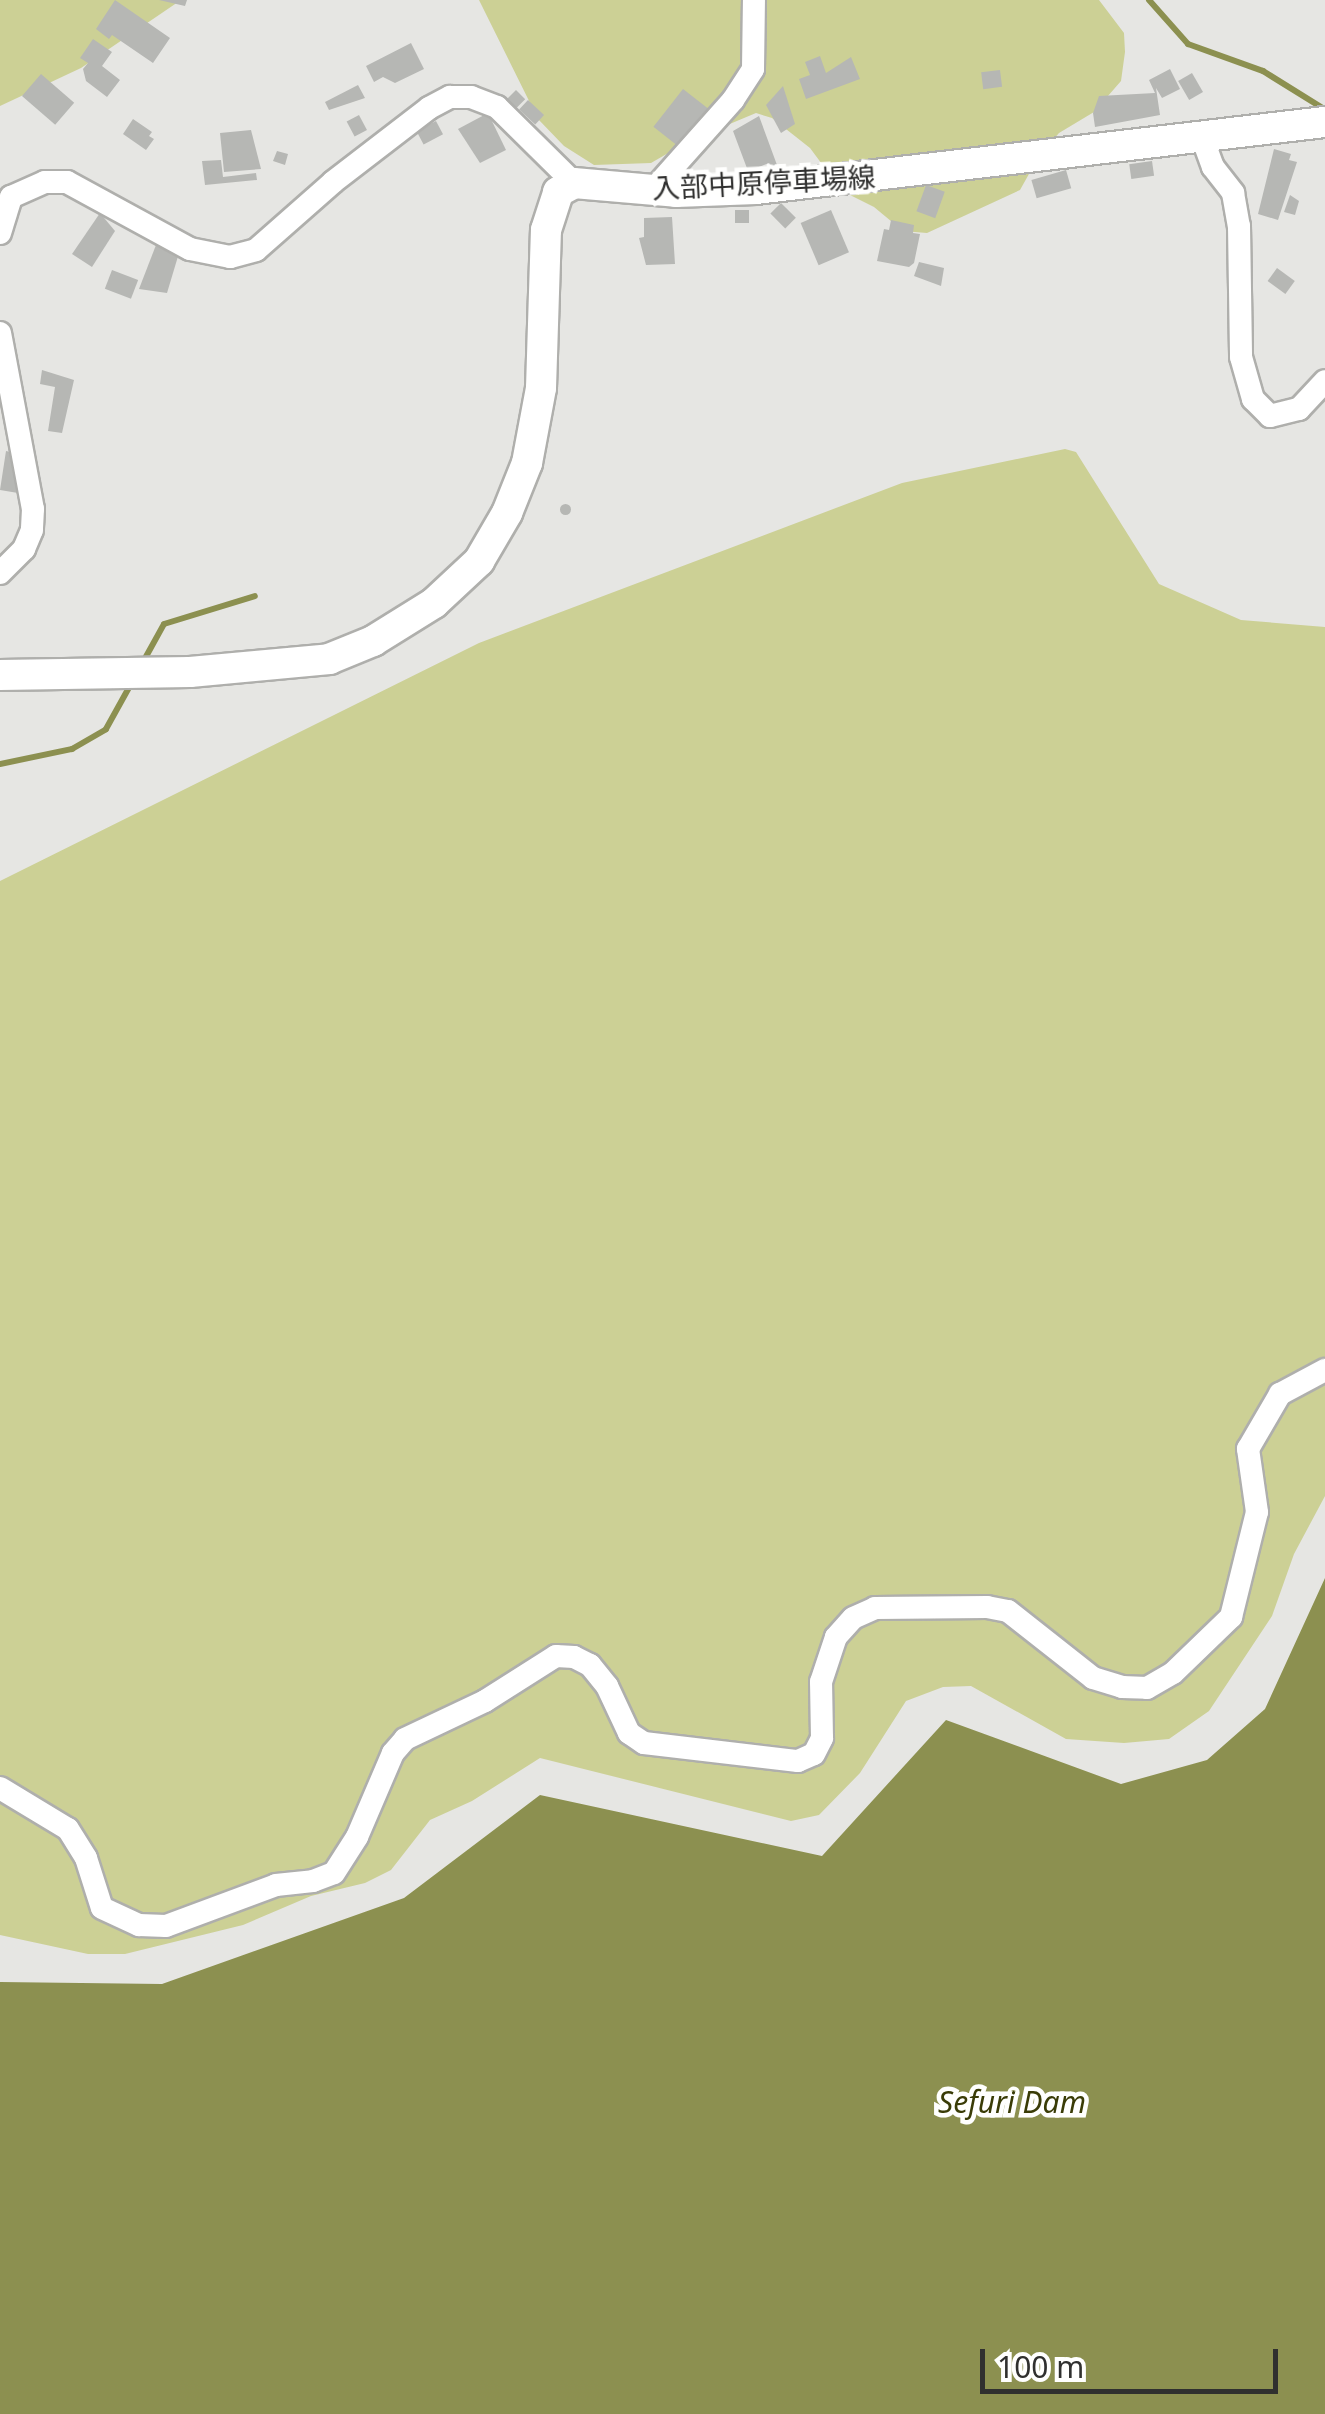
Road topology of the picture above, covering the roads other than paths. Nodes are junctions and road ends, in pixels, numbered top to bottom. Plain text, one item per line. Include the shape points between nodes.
1 (754, 0) edge
2 (1325, 122) edge
3 (1202, 137) junction
4 (574, 183) junction
5 (652, 190) junction
6 (0, 232) edge
7 (0, 333) edge
8 (1325, 381) edge
9 (0, 572) edge
10 (0, 675) edge
11 (1325, 1370) edge
12 (0, 1788) edge

1 - 5 street via 753,69 734,100
2 - 3 main road, 入部中原停車場線
3 - 5 main road, 入部中原停車場線 via 832,182
3 - 8 street via 1213,167 1234,193 1241,357 1253,399 1270,416 1299,408
4 - 5 main road, 入部中原停車場線
4 - 6 street via 496,107 450,97 346,171 256,250 230,257 190,249 67,182 26,187 11,197
4 - 10 main road via 558,192 546,230 541,388 526,462 479,561 434,603 330,659 190,672
7 - 9 street via 32,530 24,550
11 - 12 street via 1280,1394 1248,1449 1257,1512 1231,1617 1173,1673 1147,1688 1093,1678 1008,1611 875,1608 853,1618 836,1637 821,1682 822,1738 814,1754 798,1762 644,1743 629,1733 608,1686 590,1665 556,1656 485,1701 405,1739 334,1873 276,1885 166,1926 139,1926 102,1908 86,1858 68,1829

